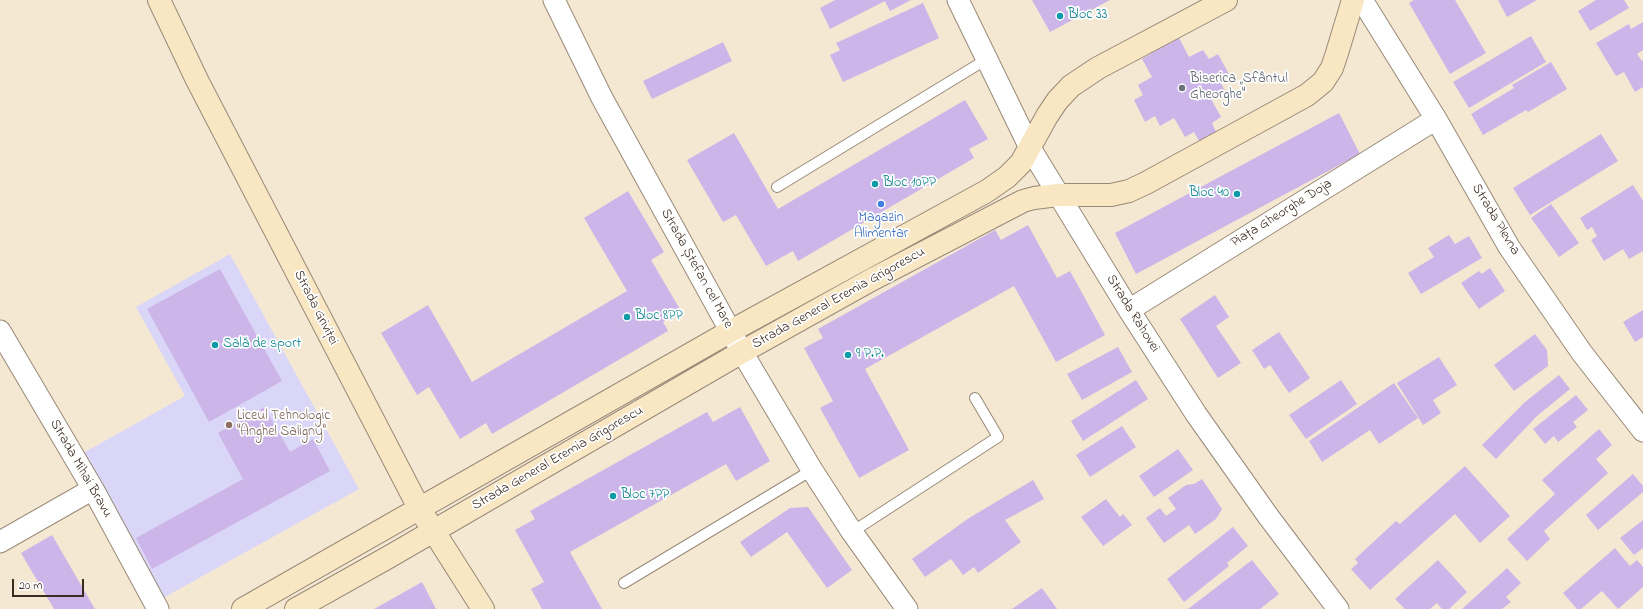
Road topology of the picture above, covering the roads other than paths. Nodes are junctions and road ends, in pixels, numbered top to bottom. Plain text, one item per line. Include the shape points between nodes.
1 (159, 0) edge
2 (554, 0) edge
3 (958, 0) edge
4 (1226, 0) edge
5 (1353, 0) edge
6 (1362, 0) edge
7 (987, 59) junction
8 (1436, 119) junction
9 (1030, 148) junction
10 (777, 187) dead end
11 (1058, 196) junction
12 (1129, 310) junction
13 (0, 331) edge
14 (730, 331) junction
15 (742, 352) junction
16 (975, 398) dead end
17 (1643, 431) edge
18 (812, 470) junction
19 (93, 489) junction
20 (419, 508) junction
21 (433, 532) junction
22 (852, 532) junction
23 (0, 542) edge
24 (624, 583) dead end
25 (158, 609) edge
26 (243, 609) edge
27 (296, 609) edge
28 (483, 609) edge
29 (907, 609) edge
30 (1338, 609) edge

1 - 20 street, Strada Griviței via 197,80
2 - 14 street, Strada Ștefan cel Mare via 602,98
3 - 7 street, Strada Rahovei
4 - 9 street, Strada General Eremia Grigorescu via 1098,68 1076,83 1057,101
5 - 11 street, Strada General Eremia Grigorescu via 1332,68 1323,82 1307,95 1129,191
6 - 8 street, Strada Plevna
7 - 9 street, Strada Rahovei
7 - 10 lane
8 - 12 street, Piața Gheorghe Doja
8 - 17 street, Strada Plevna via 1509,247 1582,353
9 - 11 street, Strada Rahovei
9 - 14 street, Strada General Eremia Grigorescu via 1021,163 987,191
11 - 12 street, Strada Rahovei
11 - 15 street, Strada General Eremia Grigorescu via 1023,201 871,280
12 - 30 street, Strada Rahovei via 1196,414
13 - 19 street, Strada Mihai Bravu
14 - 15 street, Strada Ștefan cel Mare
14 - 20 street, Strada General Eremia Grigorescu
15 - 18 street, Strada Ștefan cel Mare
15 - 21 street, Strada General Eremia Grigorescu
16 - 22 lane via 998,437
18 - 22 street, Strada Ștefan cel Mare
18 - 24 lane
19 - 23 street
19 - 25 street, Strada Mihai Bravu
20 - 21 street, Strada Griviței
20 - 26 street, Strada General Eremia Grigorescu
21 - 27 street, Strada General Eremia Grigorescu
21 - 28 street, Strada Griviței
22 - 29 street, Strada Ștefan cel Mare

